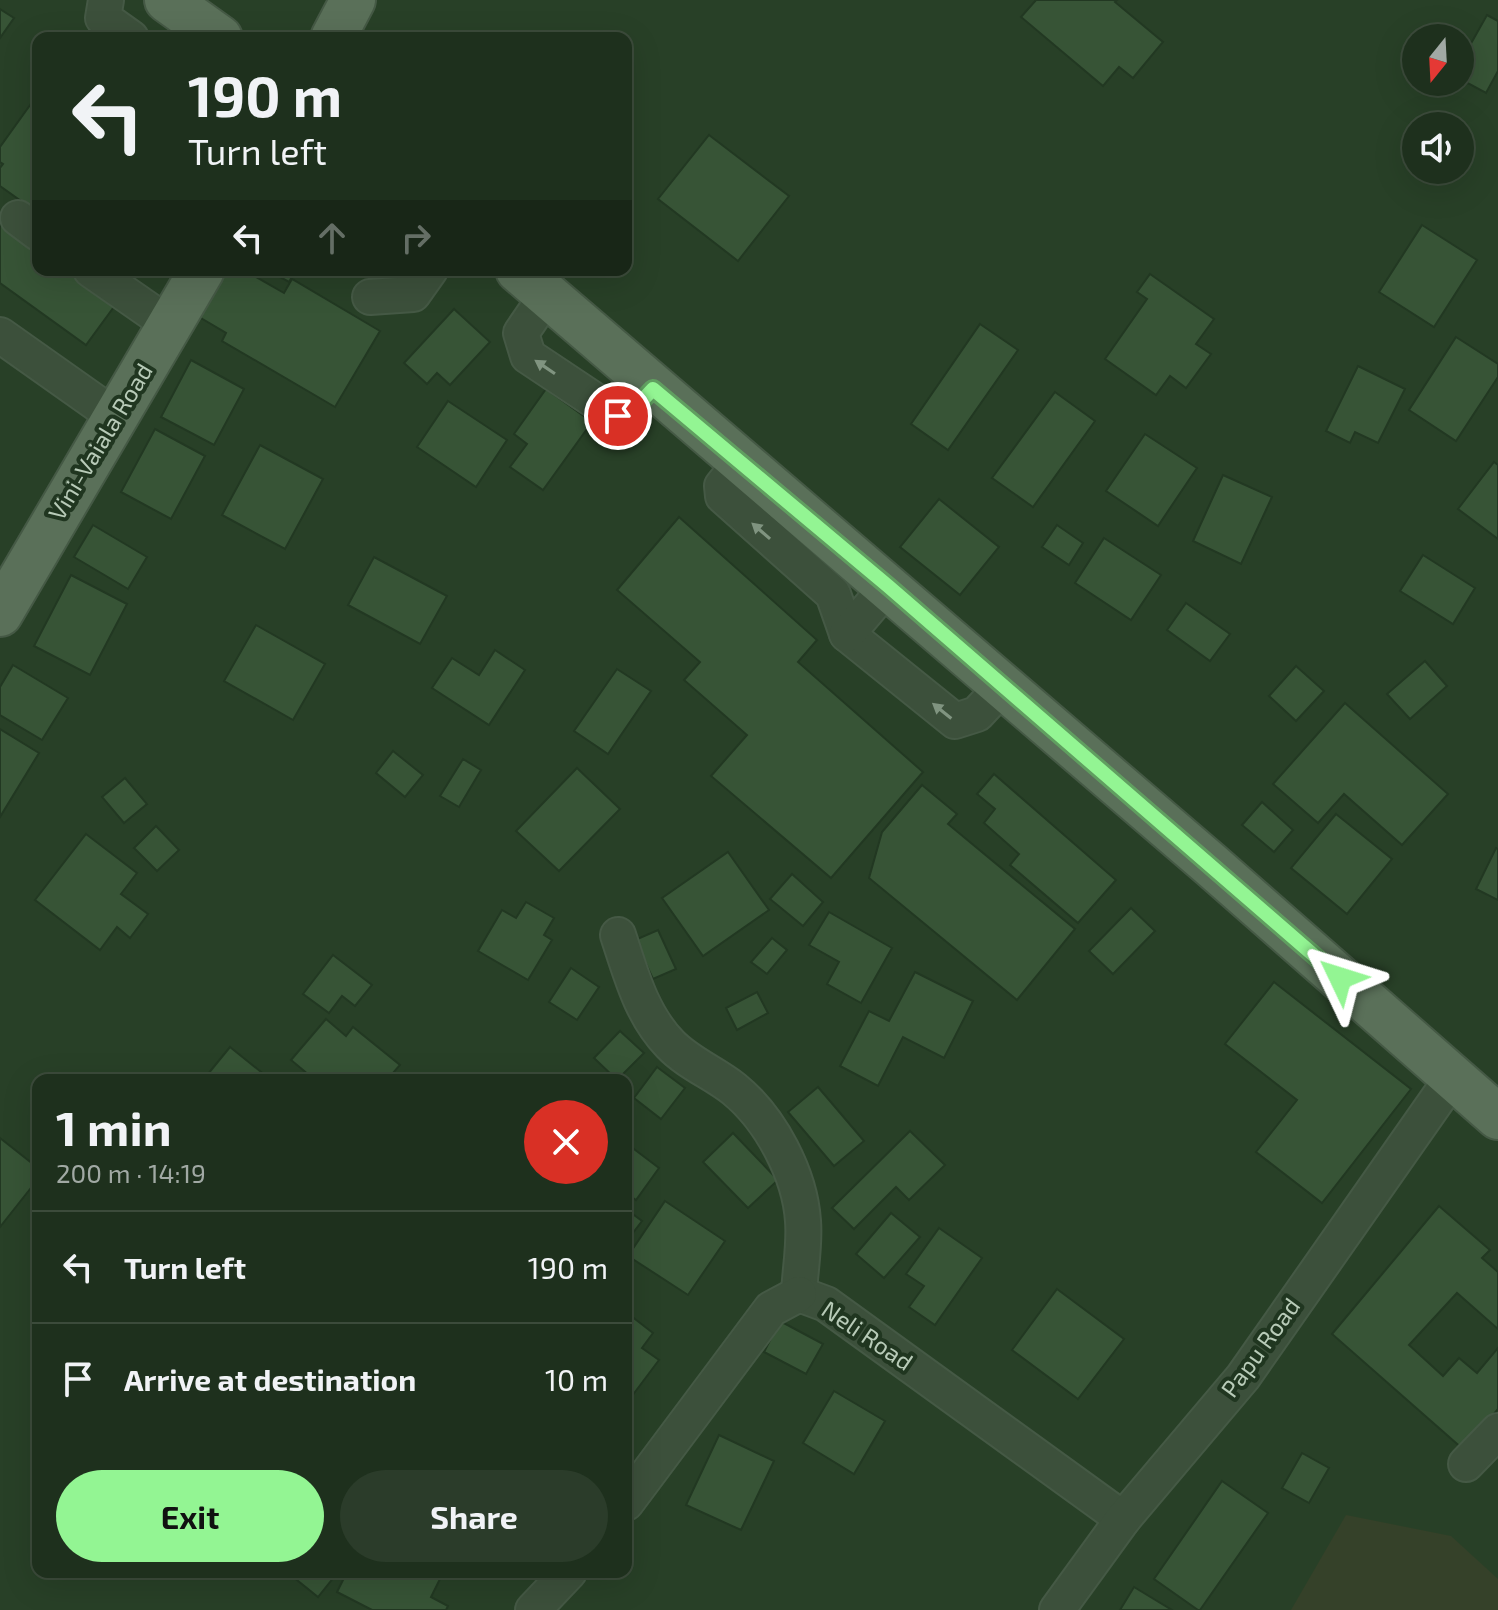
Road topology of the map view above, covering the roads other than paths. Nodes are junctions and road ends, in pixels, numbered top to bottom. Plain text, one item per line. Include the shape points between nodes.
1 (106, 0) edge
2 (167, 0) edge
3 (353, 0) edge
4 (123, 32) edge
5 (212, 32) edge
6 (336, 32) edge
7 (100, 276) edge
8 (199, 276) edge
9 (426, 276) edge
10 (532, 283) edge
11 (370, 297) dead end
12 (170, 325) junction
13 (0, 335) edge
14 (653, 389) junction
15 (116, 417) junction
16 (741, 462) junction
17 (888, 586) junction
18 (0, 614) edge
19 (847, 634) junction
20 (1003, 686) junction
21 (618, 935) dead end
22 (1453, 1077) junction
23 (1498, 1117) edge
24 (799, 1294) junction
25 (1498, 1431) edge
26 (1466, 1464) dead end
27 (632, 1495) edge
28 (1123, 1519) junction
29 (563, 1578) edge
30 (533, 1610) edge
31 (1057, 1610) edge

1 - 4 street via 103,18
2 - 5 main road
3 - 6 main road
7 - 12 street
8 - 12 main road, Vini-Vaiala Road
9 - 11 street via 413,294
10 - 14 main road
14 -> 10 street via 631,412 618,416 528,356 521,333
12 - 15 main road, Vini-Vaiala Road
13 - 15 street
14 - 16 main road
15 - 18 main road, Vini-Vaiala Road
16 - 17 main road
19 -> 16 street via 833,594 723,496 722,486
17 - 19 street
17 - 20 main road
20 -> 19 street via 977,714 955,721
20 - 22 main road
21 - 24 street, Neli Road via 649,1019 671,1046 735,1090 789,1160 803,1220
22 - 23 main road
22 - 28 street, Papu Road via 1243,1377
24 - 27 street via 771,1309
24 - 28 street, Neli Road via 826,1304
25 - 26 street
28 - 31 street, Papu Road
29 - 30 street

